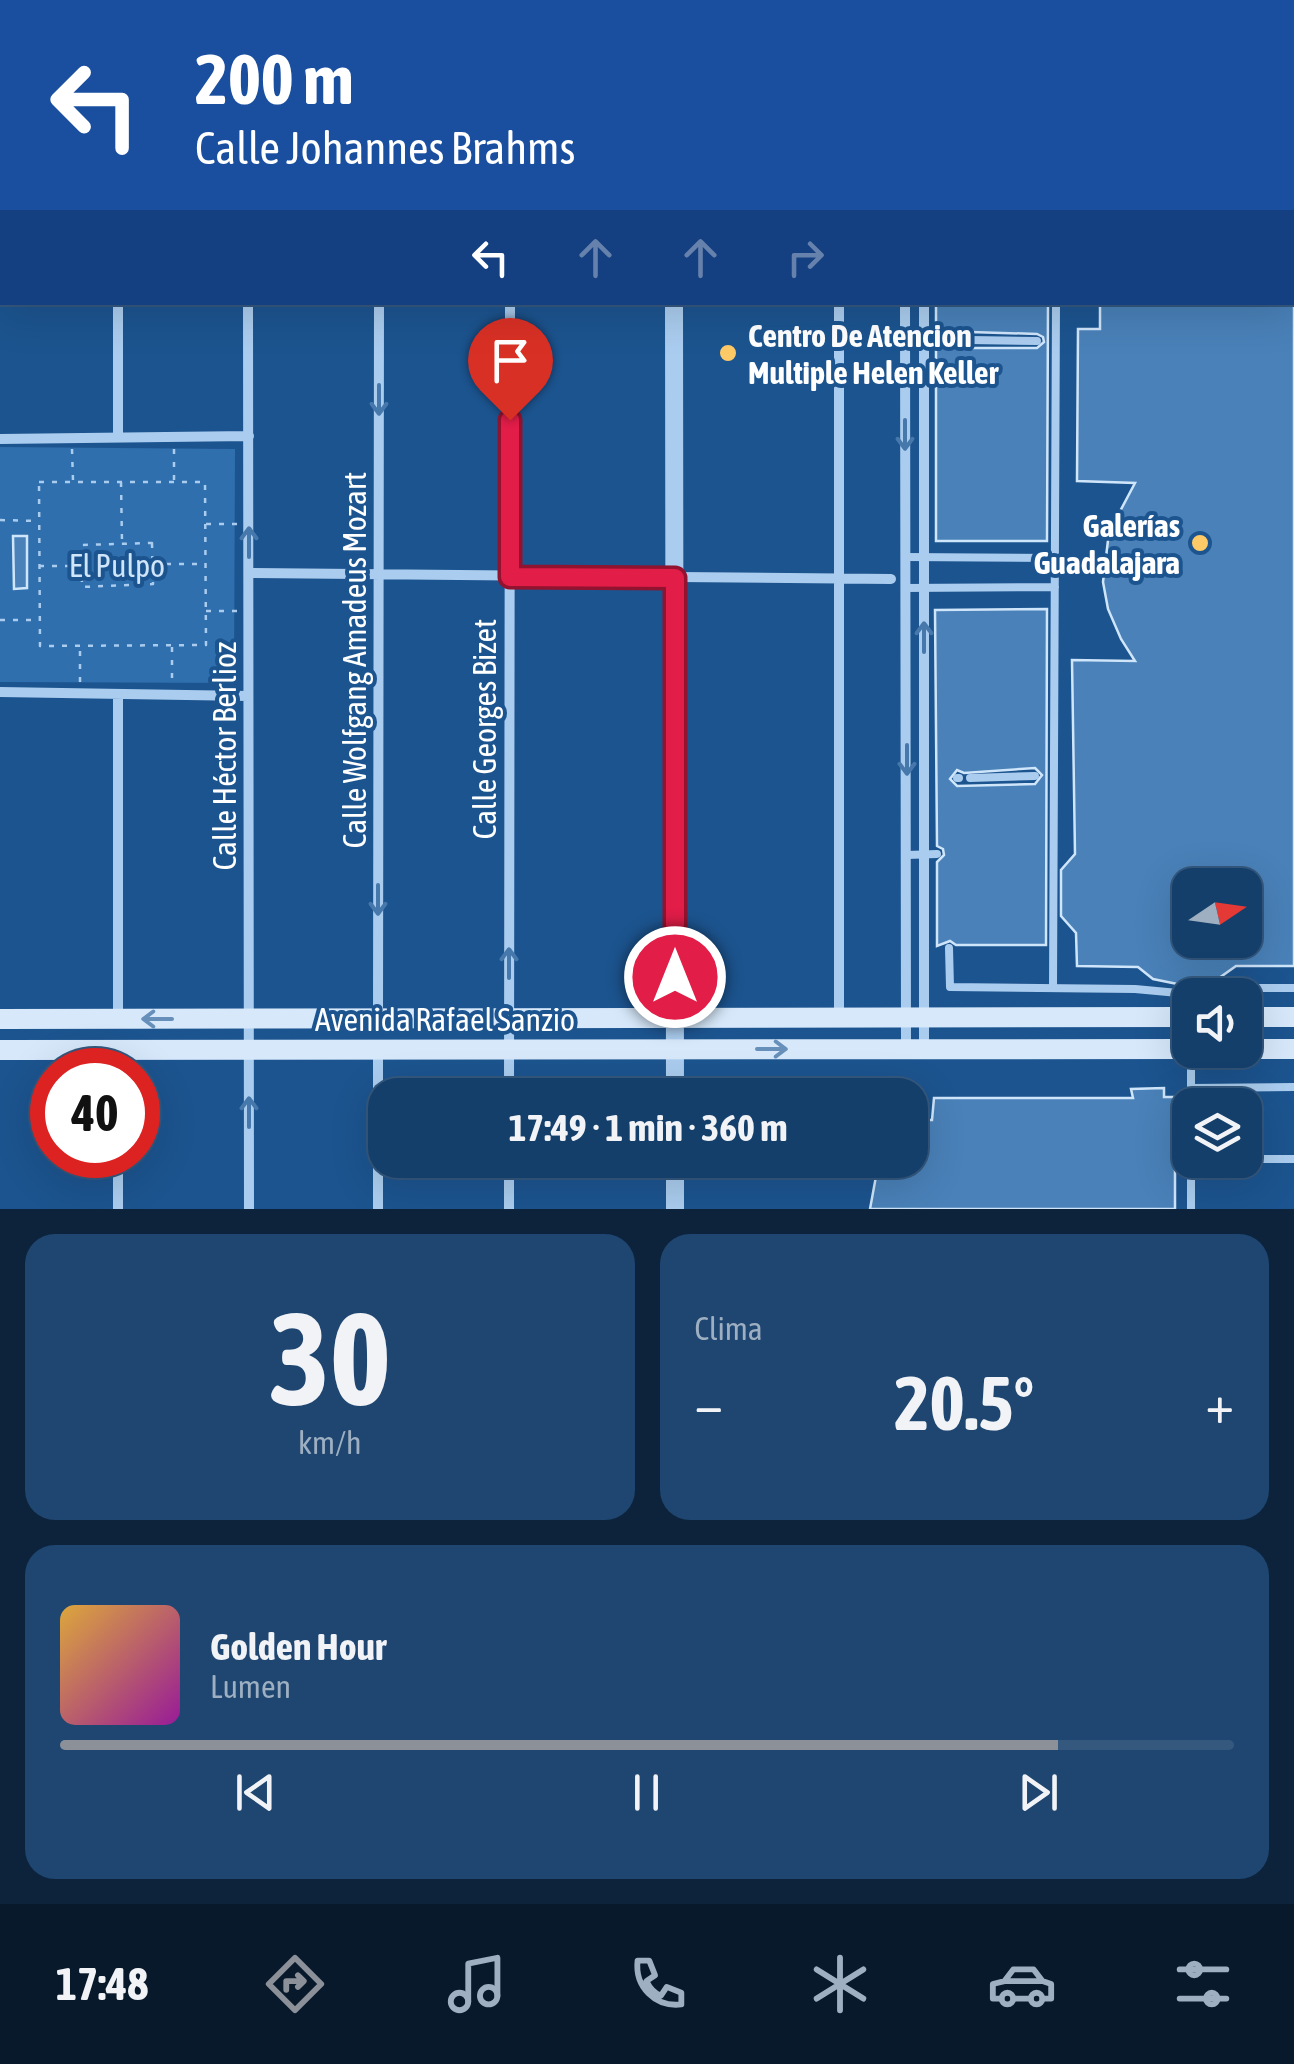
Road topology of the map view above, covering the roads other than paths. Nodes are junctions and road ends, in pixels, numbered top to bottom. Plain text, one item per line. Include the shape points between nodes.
1 (118, 305) edge
2 (248, 305) edge
3 (379, 305) edge
4 (510, 305) edge
5 (674, 305) edge
6 (838, 305) edge
7 (905, 305) edge
8 (924, 305) edge
9 (1056, 305) edge
10 (970, 340) dead end
11 (1037, 341) dead end
12 (249, 436) junction
13 (0, 438) edge
14 (118, 438) junction
15 (905, 556) junction
16 (924, 557) junction
17 (1055, 558) junction
18 (249, 573) junction
19 (379, 575) junction
20 (510, 577) junction
21 (675, 578) junction
22 (839, 579) junction
23 (891, 580) dead end
24 (1055, 587) junction
25 (905, 588) junction
26 (924, 588) junction
27 (0, 692) edge
28 (118, 694) junction
29 (248, 696) junction
30 (1035, 776) dead end
31 (970, 778) dead end
32 (922, 854) junction
33 (936, 854) dead end
34 (908, 855) junction
35 (907, 927) junction
36 (923, 928) junction
37 (949, 948) dead end
38 (1053, 988) junction
39 (1294, 988) edge
40 (839, 1015) junction
41 (675, 1016) junction
42 (915, 1016) junction
43 (1172, 1016) edge
44 (1262, 1017) edge
45 (1294, 1017) edge
46 (249, 1018) junction
47 (378, 1018) junction
48 (509, 1018) junction
49 (0, 1019) edge
50 (118, 1019) junction
51 (1294, 1048) edge
52 (675, 1049) junction
53 (915, 1049) junction
54 (1262, 1049) edge
55 (0, 1050) edge
56 (249, 1050) junction
57 (378, 1050) junction
58 (509, 1050) junction
59 (1172, 1050) edge
60 (30, 1053) edge
61 (160, 1057) edge
62 (1190, 1068) edge
63 (509, 1078) edge
64 (675, 1078) edge
65 (1294, 1087) edge
66 (1191, 1088) joint
67 (1294, 1159) edge
68 (1262, 1160) edge
69 (118, 1178) edge
70 (509, 1178) edge
71 (675, 1178) edge
72 (1192, 1178) edge
73 (118, 1209) edge
74 (250, 1209) edge
75 (378, 1209) edge
76 (509, 1209) edge
77 (675, 1209) edge
78 (1192, 1209) edge

1 - 14 street
2 - 12 street, Calle Héctor Berlioz
3 -> 19 street, Calle Wolfgang Amadeus Mozart
4 - 20 street, Calle Georges Bizet
5 - 21 street
6 - 22 street
7 -> 15 street
8 - 16 street
9 - 17 lane
10 - 11 lane
12 - 14 street
18 -> 12 street, Calle Héctor Berlioz
13 - 14 street
15 - 16 lane
15 - 25 street
16 - 17 lane
16 - 26 street
17 - 24 lane
18 - 19 street
18 - 29 street, Calle Héctor Berlioz
19 - 20 street
19 -> 47 street, Calle Wolfgang Amadeus Mozart
20 - 21 street
48 -> 20 street, Calle Georges Bizet
21 - 22 street
21 - 41 street
22 - 23 street
22 - 40 street
24 - 26 lane
24 - 38 lane
25 - 26 lane
25 -> 34 street
32 -> 26 street
27 - 28 street
28 - 29 street
28 - 50 street
29 - 46 street, Calle Héctor Berlioz
30 - 31 lane
32 - 33 lane
32 - 34 lane
32 - 36 street
34 - 35 street
35 - 36 street
35 - 42 street
36 - 42 street
37 - 38 lane via 950,987
38 - 39 lane via 1189,994
40 - 41 main road, Avenida Rafael Sanzio
40 - 42 main road, Avenida Rafael Sanzio
41 - 48 main road, Avenida Rafael Sanzio
41 - 52 street
42 - 43 main road, Avenida Rafael Sanzio
42 - 53 street
42 - 53 street
44 - 45 main road
46 - 47 main road, Avenida Rafael Sanzio
46 -> 50 main road, Avenida Rafael Sanzio
46 - 56 street, Calle Héctor Berlioz
47 - 48 main road, Avenida Rafael Sanzio
48 - 58 street, Calle Georges Bizet
49 - 50 main road, Avenida Rafael Sanzio
51 - 54 main road
52 -> 53 main road, Avenida Rafael Sanzio
52 - 58 main road, Avenida Rafael Sanzio
52 - 64 street
53 - 59 main road, Avenida Rafael Sanzio
55 - 60 main road, Avenida Rafael Sanzio
56 - 57 main road, Avenida Rafael Sanzio
56 - 61 main road, Avenida Rafael Sanzio
74 -> 56 street, Calle Héctor Berlioz
57 - 58 main road, Avenida Rafael Sanzio
57 - 75 street
58 - 63 street, Calle Georges Bizet
62 - 66 lane
65 - 66 lane
67 - 68 lane
69 - 73 street
70 - 76 street
71 - 77 street
72 - 78 lane

